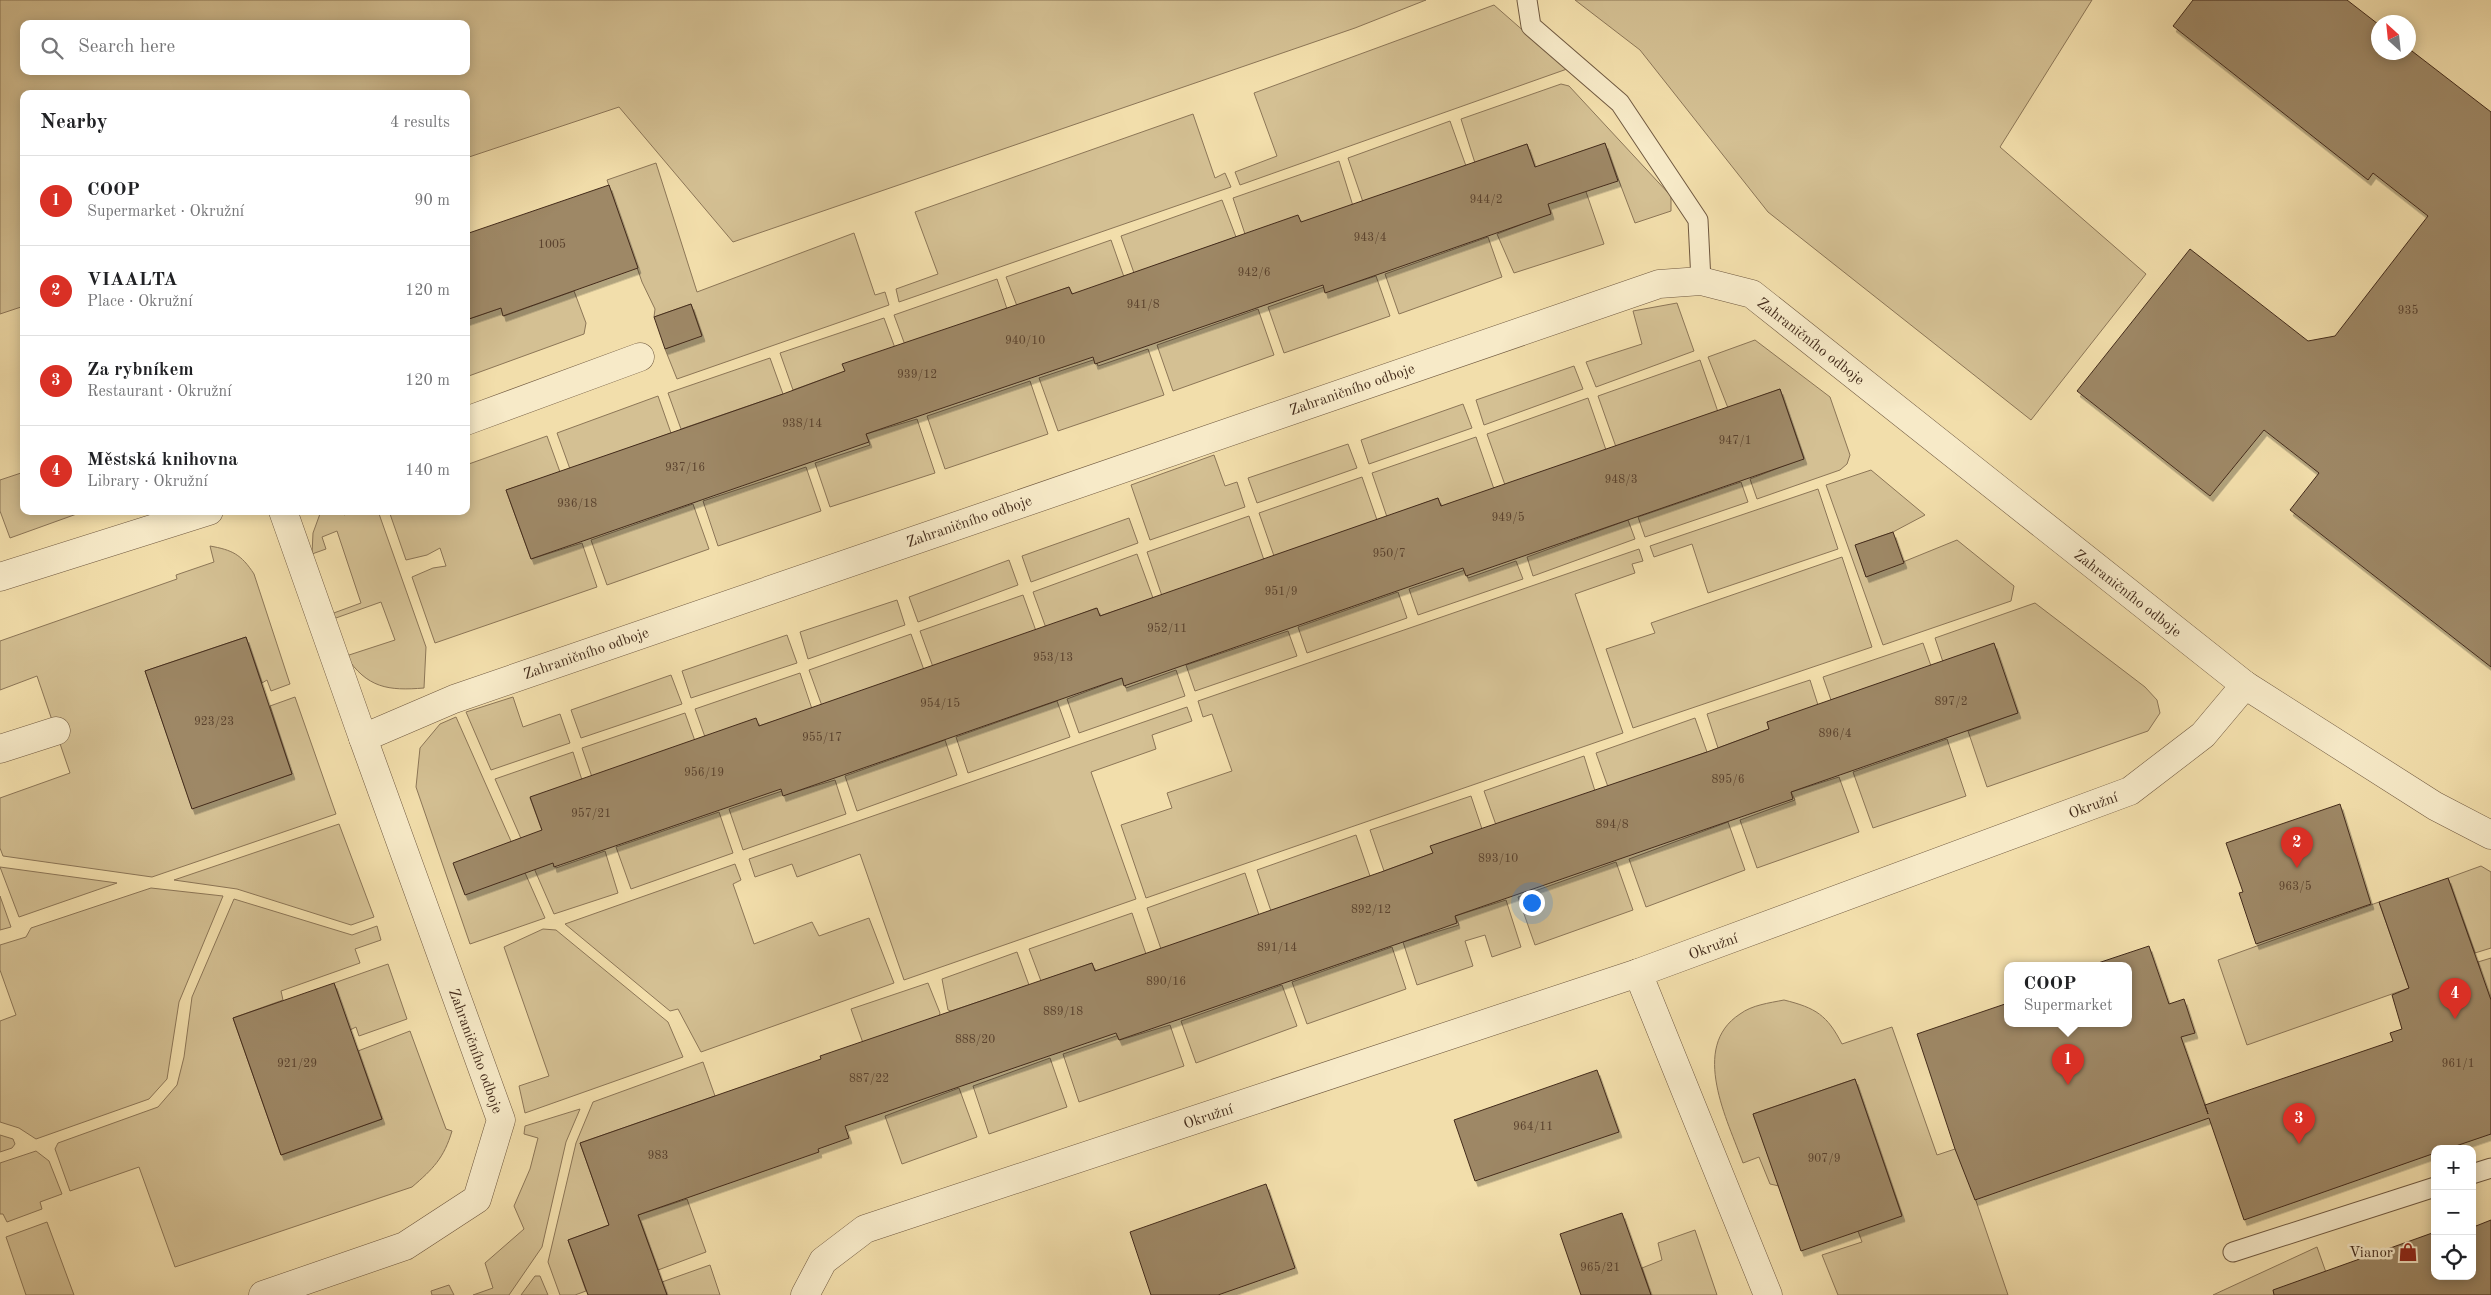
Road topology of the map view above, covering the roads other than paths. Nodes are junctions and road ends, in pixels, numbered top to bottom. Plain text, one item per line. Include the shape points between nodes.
1 (1527, 0) edge
2 (1701, 281) junction
3 (640, 357) dead end
4 (470, 420) edge
5 (196, 515) edge
6 (285, 515) edge
7 (0, 577) edge
8 (2245, 685) junction
9 (56, 731) dead end
10 (363, 738) junction
11 (0, 749) edge
12 (2491, 835) edge
13 (1638, 974) junction
14 (2491, 1168) edge
15 (2476, 1173) edge
16 (2431, 1188) edge
17 (2233, 1252) dead end
18 (263, 1295) edge
19 (805, 1295) edge
20 (1768, 1295) edge

1 - 2 lane via 1531,26 1620,103 1698,220
2 - 8 street, Zahraničního odboje via 1752,294
2 - 10 street, Zahraničního odboje via 1659,284 454,699
3 - 4 street
5 - 7 street
6 - 10 street, Zahraničního odboje
8 - 12 street via 2435,806
8 - 13 street, Okružní via 2203,735 2130,791
9 - 11 street
10 - 18 street, Zahraničního odboje via 501,1120 477,1199 405,1246
13 - 19 street, Okružní via 865,1229 823,1262
13 - 20 street
14 - 15 lane
16 - 17 lane

